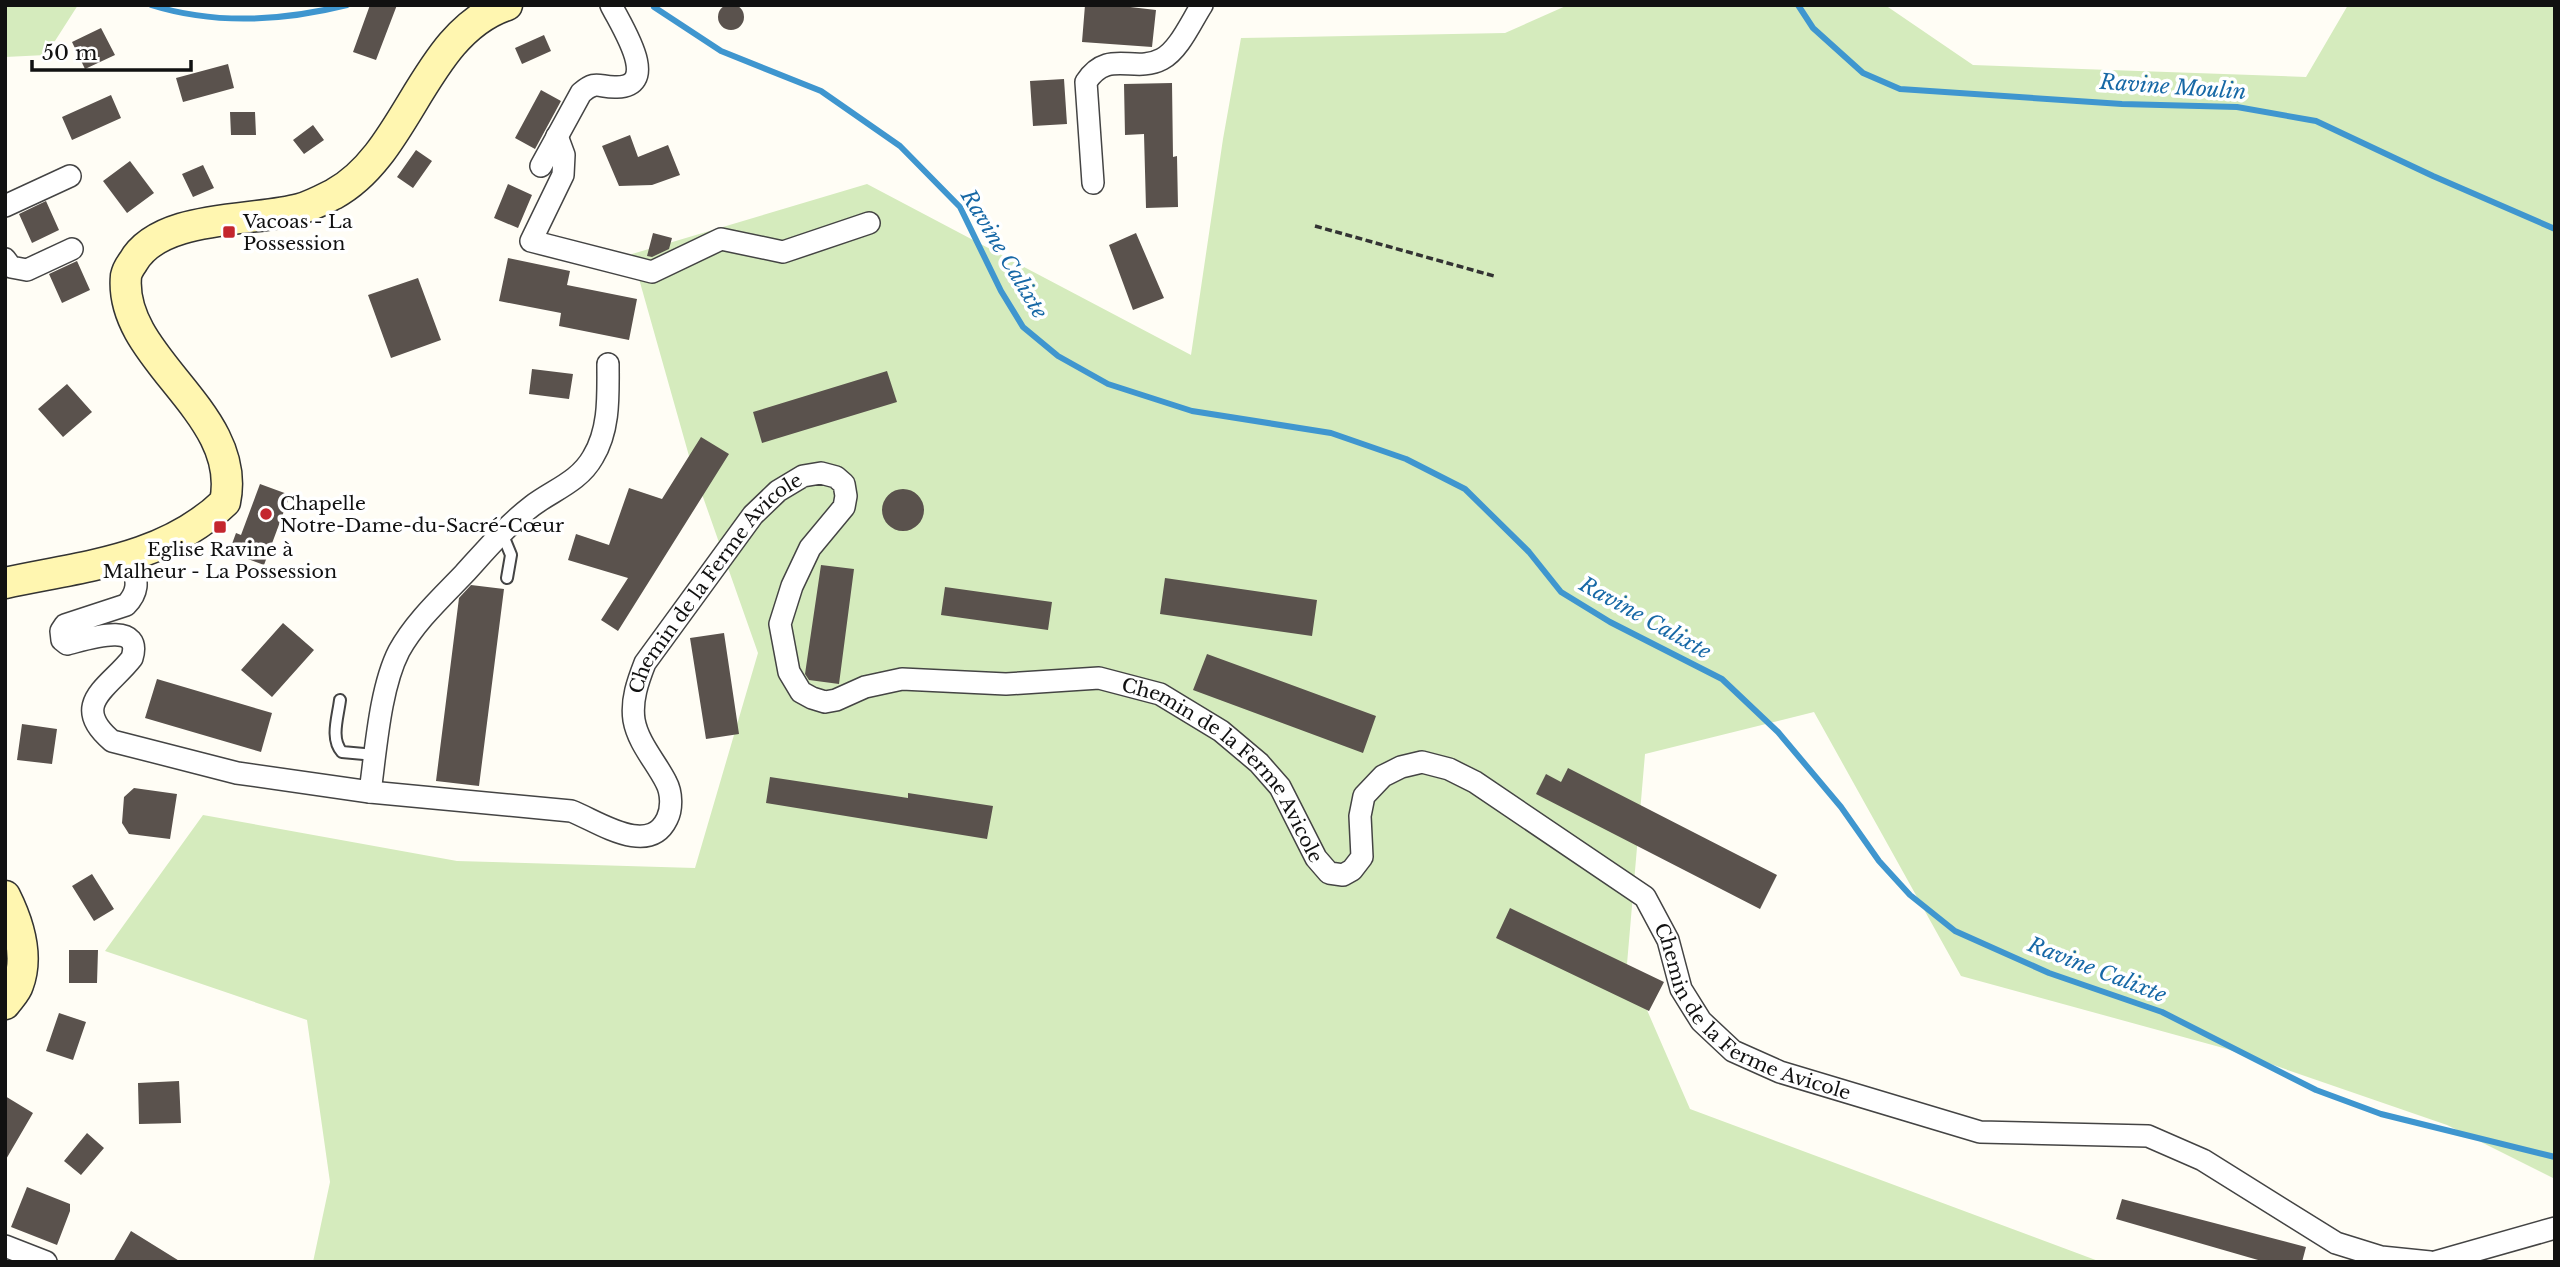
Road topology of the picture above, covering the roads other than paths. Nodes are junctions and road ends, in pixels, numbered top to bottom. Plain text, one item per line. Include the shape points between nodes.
1 (507, 5) edge
2 (611, 5) edge
3 (1202, 5) edge
4 (557, 136) junction
5 (541, 166) dead end
6 (70, 176) dead end
7 (1093, 183) dead end
8 (5, 206) edge
9 (869, 223) dead end
10 (72, 249) dead end
11 (5, 259) edge
12 (608, 364) dead end
13 (502, 533) junction
14 (132, 556) junction
15 (507, 578) dead end
16 (5, 583) edge
17 (340, 700) dead end
18 (375, 755) junction
19 (370, 792) junction
20 (5, 896) edge
21 (5, 1004) edge
22 (2555, 1227) edge
23 (5, 1246) edge
24 (46, 1262) edge
25 (2433, 1262) edge

1 - 14 main road via 471,26 447,51 384,146 336,193 300,209 181,228 137,255 126,274 128,306 141,334 214,436 229,485 225,502 206,520 184,535
2 - 4 street via 636,57 635,79 616,87 588,87
3 - 7 street via 1164,58 1106,64 1086,82
4 - 5 street
4 - 9 street via 564,155 563,175 531,241 652,272 721,239 783,252
6 - 8 street
10 - 11 street via 27,270 11,267
12 - 13 street via 607,416 595,455 575,478 532,506
13 - 15 lane via 511,555
13 - 18 street via 418,622 399,651 388,678
14 - 16 main road
14 - 19 street, Chemin de la Ferme Avicole via 137,589 130,601 65,625 61,631 66,644 117,634 132,643 132,658 97,693 92,708 101,732 111,741 237,772
17 - 18 lane via 337,746 342,752
18 - 19 street
19 - 25 street, Chemin de la Ferme Avicole via 571,811 627,835 647,836 660,829 671,801 668,785 634,719 637,683 645,663 753,515 803,475 821,472 844,484 844,507 810,548 780,624 789,672 801,692 812,698 836,700 865,687 902,679 1006,684 1099,678 1160,694 1221,731 1259,763 1280,787 1316,858 1329,873 1343,875 1362,857 1364,796 1383,776 1422,762 1449,769 1645,897 1668,940 1681,989 1701,1021 1733,1051 1780,1073 1980,1132 2148,1136 2203,1160 2336,1243 2381,1257
20 - 21 main road via 17,921 21,960 18,985
22 - 25 street, Chemin de la Ferme Avicole
23 - 24 street

